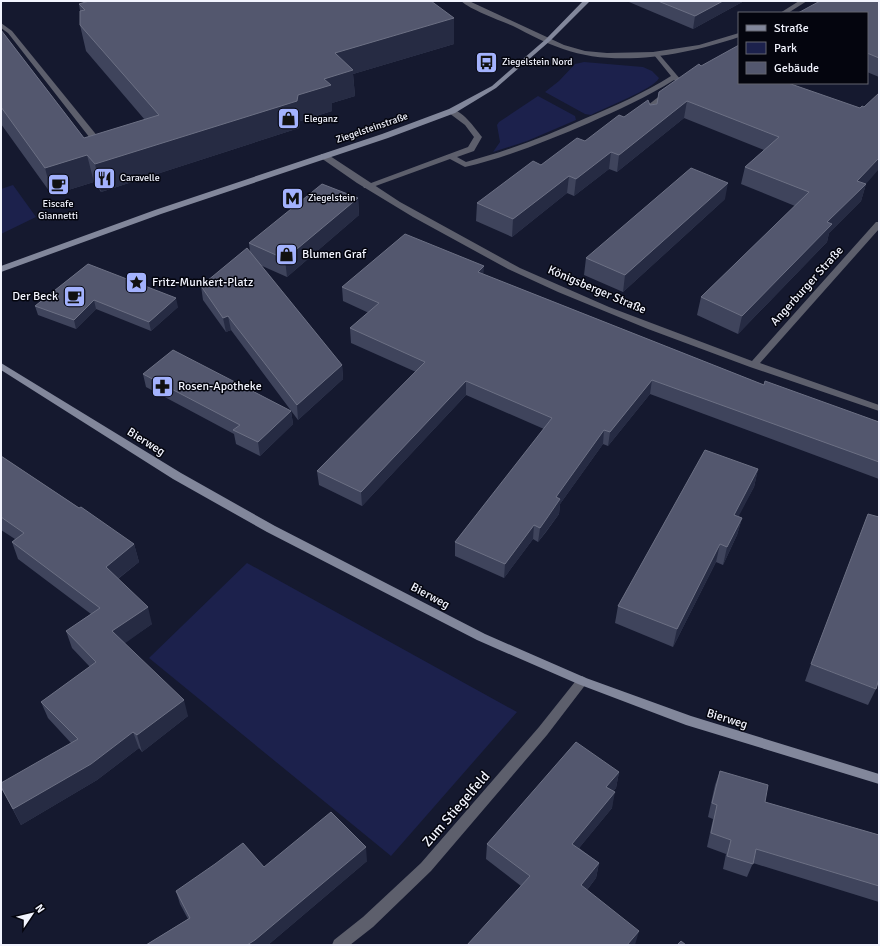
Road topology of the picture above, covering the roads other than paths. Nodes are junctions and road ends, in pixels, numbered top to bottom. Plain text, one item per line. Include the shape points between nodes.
1 (464, 1) edge
2 (587, 1) edge
3 (804, 1) edge
4 (785, 12) edge
5 (1, 25) edge
6 (738, 35) edge
7 (548, 40) junction
8 (656, 54) junction
9 (675, 76) junction
10 (452, 111) junction
11 (651, 118) edge
12 (104, 151) edge
13 (324, 156) junction
14 (451, 156) junction
15 (367, 186) junction
16 (879, 224) edge
17 (1, 269) edge
18 (753, 364) junction
19 (1, 366) edge
20 (879, 408) edge
21 (582, 682) junction
22 (879, 778) edge
23 (339, 945) edge

1 - 7 street
2 - 7 street, Ziegelsteinstraße
3 - 4 street
5 - 12 street via 10,32
6 - 8 street via 709,46
7 - 8 street via 566,48 602,54
7 - 10 street, Ziegelsteinstraße via 494,87
8 - 9 street
9 - 11 street via 682,85 652,105
9 - 14 street via 636,99 505,154 465,165
10 - 13 street, Ziegelsteinstraße
10 - 14 street via 468,123 478,137 471,149
13 - 15 street, Königsberger Straße
13 - 17 street, Ziegelsteinstraße
14 - 15 street
15 - 18 street, Königsberger Straße via 516,269 617,312
16 - 18 street, Angerburger Straße
18 - 20 street, Königsberger Straße
19 - 21 street, Bierweg via 177,476 271,529 463,628
21 - 22 street, Bierweg via 690,721
21 - 23 street, Zum Stiegelfeld via 426,867 368,922

